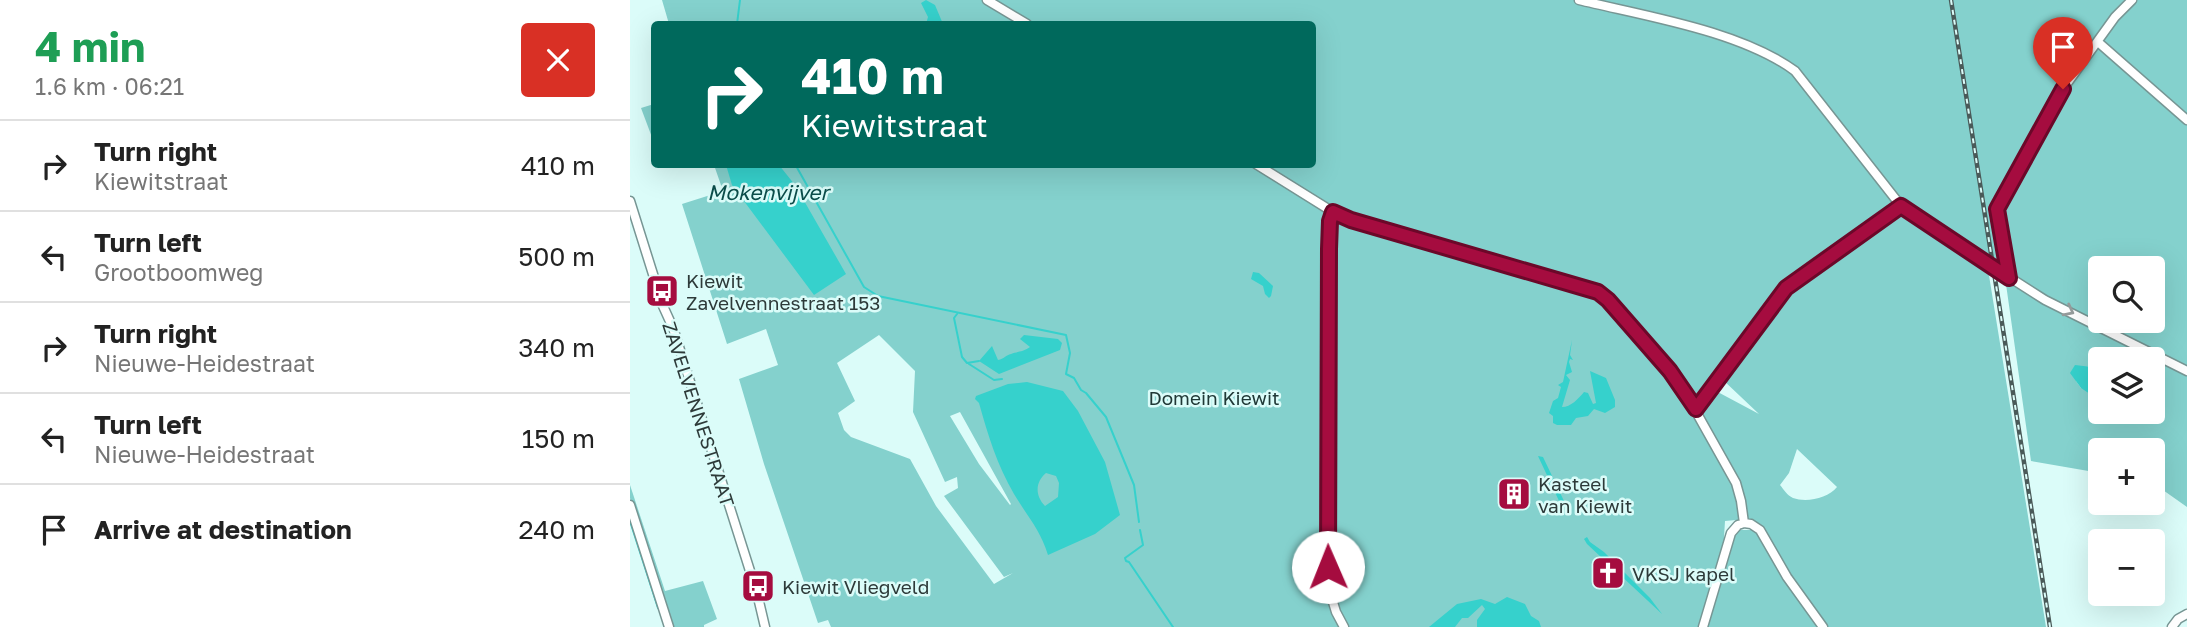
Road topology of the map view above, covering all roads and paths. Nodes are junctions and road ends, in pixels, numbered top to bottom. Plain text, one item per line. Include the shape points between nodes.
1 (987, 0) edge
2 (1579, 0) edge
3 (2132, 0) edge
4 (1022, 21) edge
5 (2098, 42) junction
6 (2187, 120) edge
7 (1262, 168) edge
8 (630, 201) edge
9 (1901, 206) junction
10 (1333, 212) junction
11 (2009, 278) junction
12 (2187, 371) edge
13 (1696, 409) junction
14 (630, 505) edge
15 (1744, 523) junction
16 (2187, 614) edge
17 (669, 627) edge
18 (765, 627) edge
19 (1344, 627) edge
20 (1703, 627) edge
21 (1823, 627) edge
22 (2172, 627) edge

1 - 4 street
2 - 9 street via 1718,34 1784,62
3 - 5 street
5 - 6 street
5 - 11 street via 2063,89 1997,209
7 - 10 street
8 - 18 street, ZAVELVENNESTRAAT
9 - 11 street
9 - 13 street via 1786,288
10 - 13 street via 1598,292 1670,371
10 - 19 street via 1329,249 1329,589
11 -> 12 street
13 - 15 street via 1736,483
14 - 17 street
15 - 20 street via 1731,533
15 - 21 street via 1760,530 1792,586
16 - 22 street

